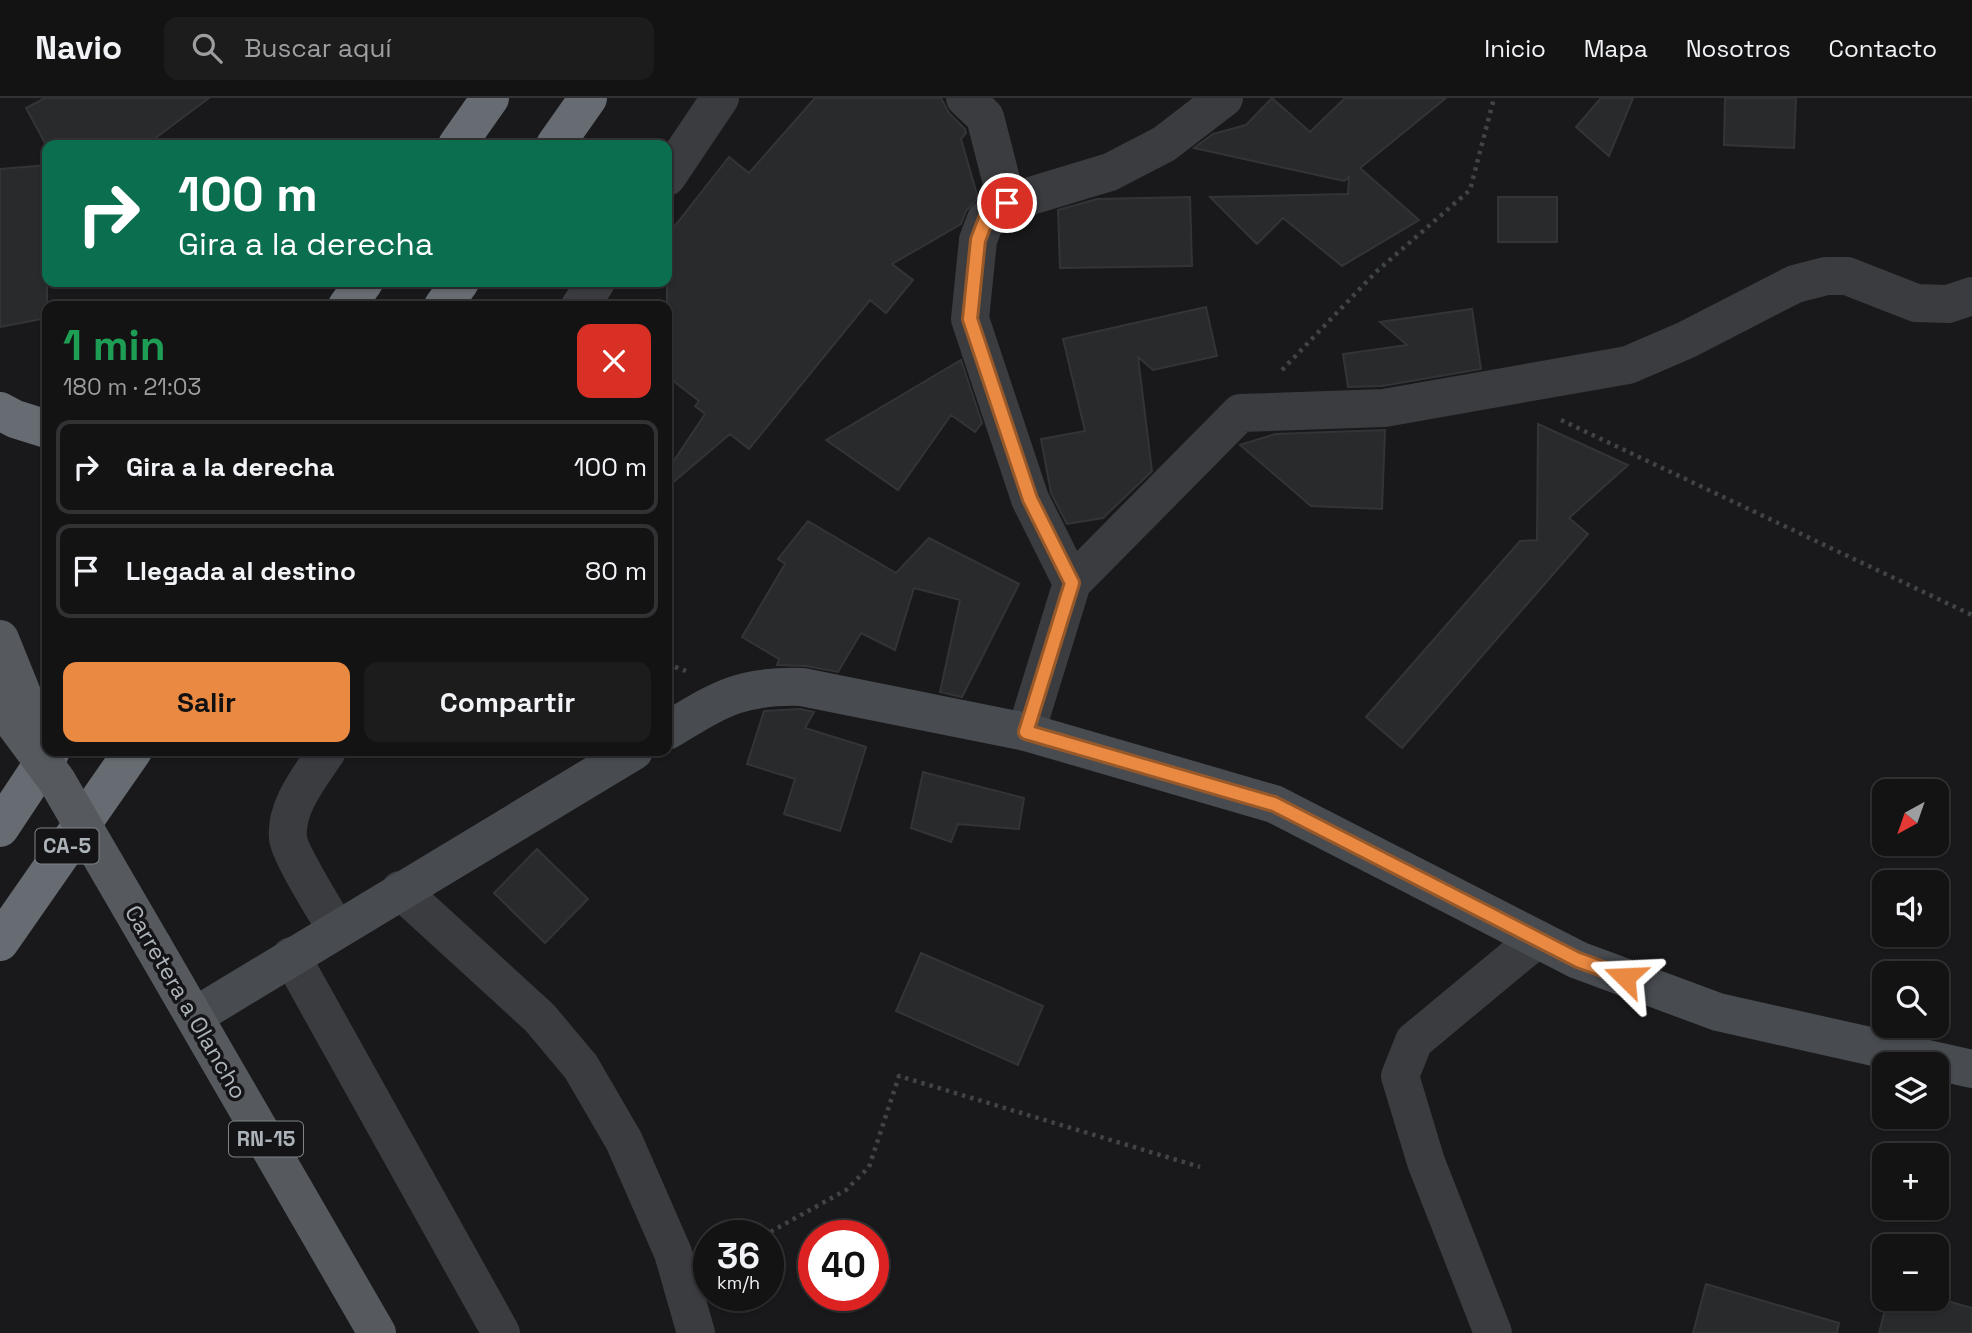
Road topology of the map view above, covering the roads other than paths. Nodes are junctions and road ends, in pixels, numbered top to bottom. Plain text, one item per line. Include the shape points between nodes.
1 (490, 98) edge
2 (588, 98) edge
3 (720, 98) edge
4 (965, 98) edge
5 (1224, 98) edge
6 (461, 140) edge
7 (559, 140) edge
8 (672, 170) edge
9 (1007, 203) junction
10 (1972, 296) edge
11 (0, 411) edge
12 (42, 427) edge
13 (1072, 583) junction
14 (0, 639) edge
15 (0, 704) edge
16 (672, 728) edge
17 (1026, 732) junction
18 (42, 738) edge
19 (42, 752) edge
20 (130, 756) edge
21 (324, 756) edge
22 (626, 756) edge
23 (54, 766) edge
24 (0, 828) edge
25 (400, 890) junction
26 (336, 929) junction
27 (1537, 939) junction
28 (0, 942) edge
29 (291, 956) junction
30 (195, 1016) junction
31 (1972, 1069) edge
32 (377, 1333) edge
33 (501, 1333) edge
34 (696, 1333) edge
35 (1493, 1333) edge

1 - 6 highway
2 - 7 highway
3 - 8 street
4 - 9 street via 985,117
5 - 9 street via 1164,144 1110,172
9 - 13 street via 986,219 978,240 970,319 1030,499
10 - 13 street via 1948,304 1916,303 1847,276 1826,276 1795,285 1628,365 1384,408 1240,413
11 - 12 highway
13 - 17 street
14 - 18 main road, Carretera a Olancho / RN-15, bridge
15 - 19 main road, Carretera a Olancho / RN-15, bridge
16 - 17 street via 742,690 766,685 802,687
17 - 27 street via 1274,804
20 - 28 highway, CA-5
21 - 26 street via 297,798 288,840
22 - 25 street
23 - 24 highway, CA-5
23 - 30 main road, Carretera a Olancho / RN-15, bridge
25 - 26 street
25 - 34 street via 540,1018 581,1068 624,1141 673,1253
26 - 29 street
27 - 31 street via 1578,960 1718,1012
27 - 35 street via 1415,1041 1401,1076 1426,1162
29 - 30 street
29 - 33 street
30 - 32 main road, Carretera a Olancho / RN-15

